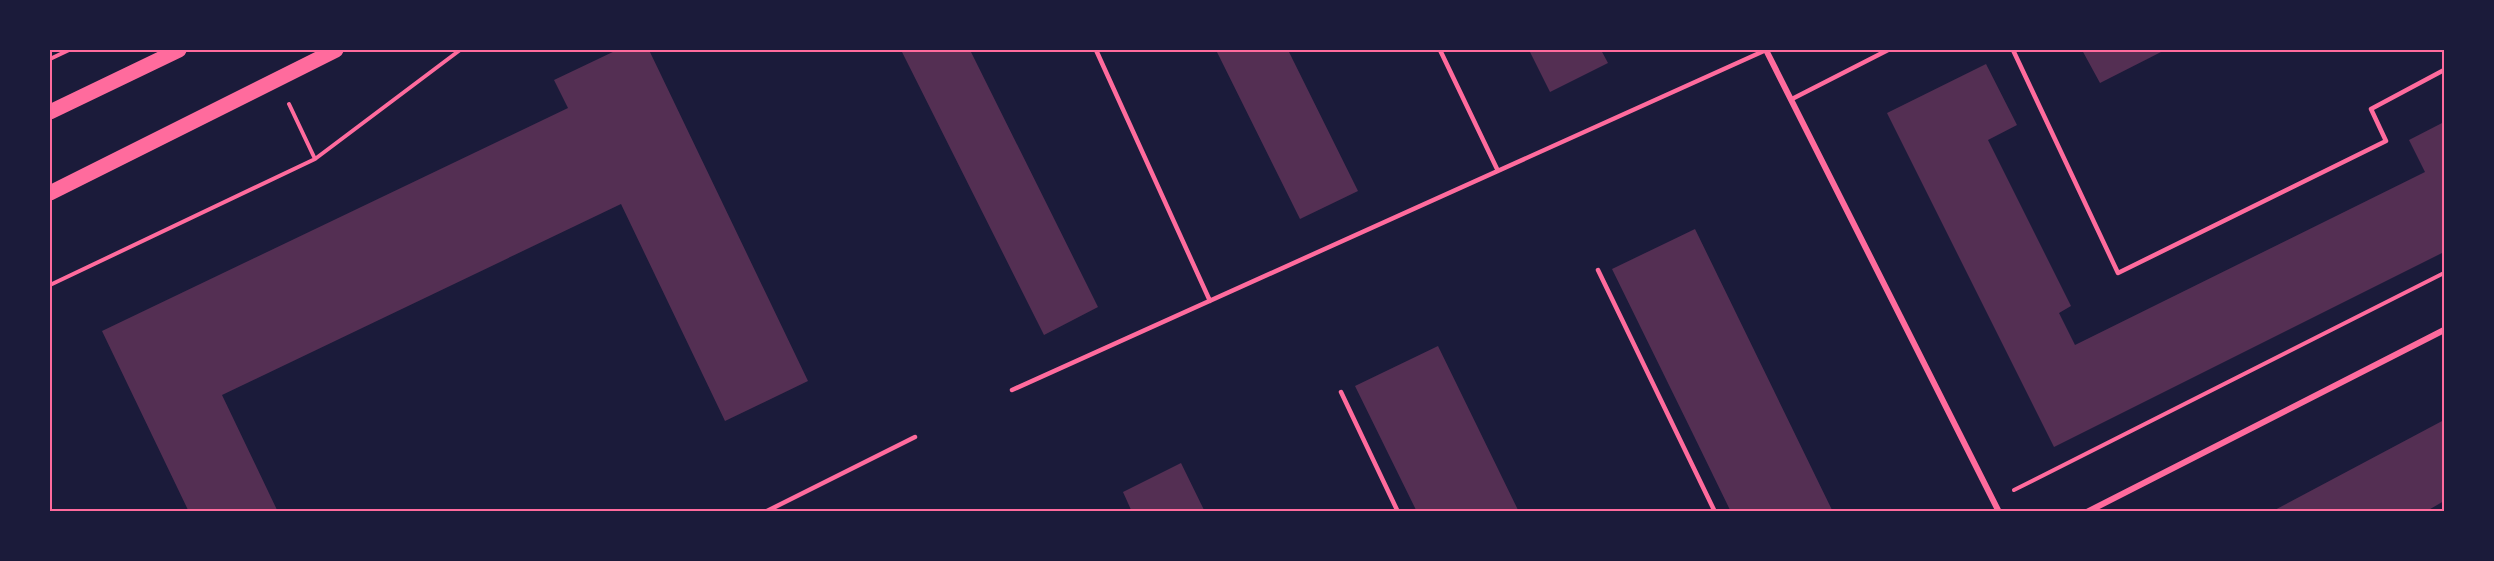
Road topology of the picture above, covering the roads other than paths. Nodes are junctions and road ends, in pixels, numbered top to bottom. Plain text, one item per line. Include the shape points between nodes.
1 (179, 50) edge
2 (336, 50) edge
3 (1096, 50) edge
4 (1440, 50) edge
5 (1766, 50) edge
6 (1888, 50) edge
7 (2013, 50) edge
8 (2445, 70) edge
9 (1792, 99) junction
10 (50, 112) edge
11 (1498, 171) junction
12 (50, 193) edge
13 (1598, 270) dead end
14 (1210, 301) junction
15 (2445, 330) edge
16 (1012, 390) dead end
17 (1341, 392) dead end
18 (915, 438) dead end
19 (765, 512) edge
20 (1398, 512) edge
21 (1715, 512) edge
22 (1999, 512) edge
23 (2087, 512) edge

1 - 10 main road
2 - 12 main road
3 - 14 lane
4 - 11 lane
5 - 9 street
5 - 11 lane
6 - 9 lane
7 - 8 lane via 2118,273 2386,141 2371,109
9 - 22 street
11 - 14 lane
13 - 21 lane
14 - 16 lane
15 - 23 street
17 - 20 lane
18 - 19 lane

